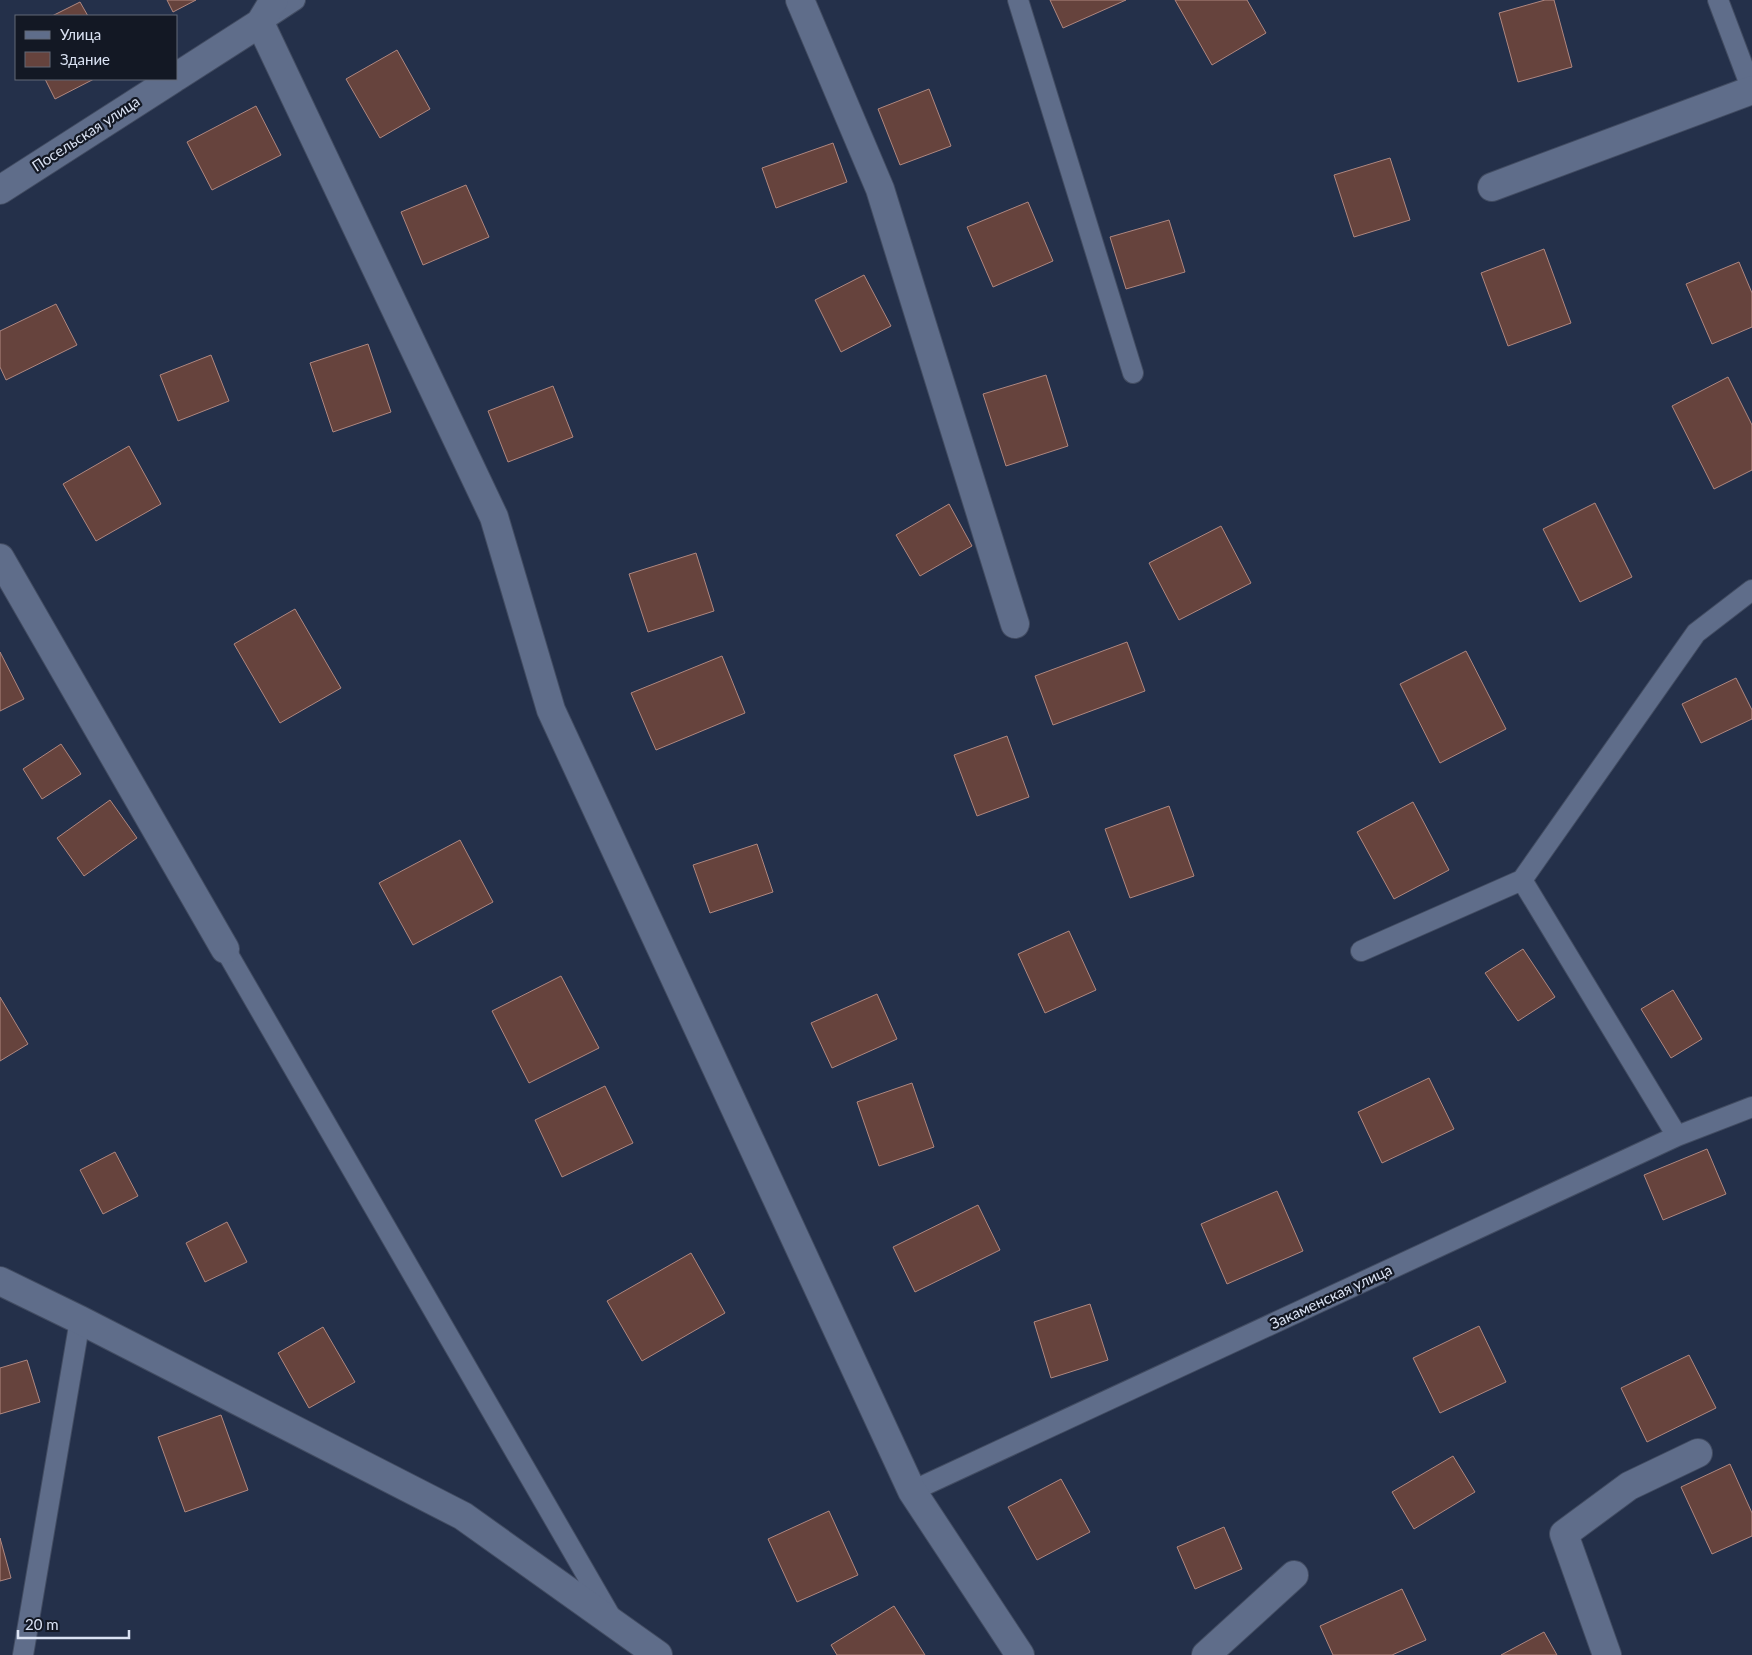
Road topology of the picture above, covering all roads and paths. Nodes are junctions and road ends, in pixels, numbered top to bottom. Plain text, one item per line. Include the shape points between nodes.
1 (274, 0) edge
2 (295, 0) edge
3 (800, 0) edge
4 (1018, 0) edge
5 (1718, 0) edge
6 (260, 23) junction
7 (178, 76) edge
8 (171, 80) edge
9 (1752, 90) edge
10 (1492, 187) dead end
11 (0, 190) edge
12 (1133, 373) dead end
13 (0, 558) edge
14 (1752, 590) edge
15 (1015, 624) dead end
16 (1522, 880) junction
17 (225, 949) joint
18 (1361, 951) dead end
19 (1752, 1108) edge
20 (1677, 1136) junction
21 (2, 1280) edge
22 (80, 1320) junction
23 (1698, 1453) dead end
24 (912, 1491) junction
25 (1294, 1575) dead end
26 (614, 1623) junction
27 (23, 1655) edge
28 (658, 1655) edge
29 (1020, 1655) edge
30 (1206, 1655) edge
31 (1607, 1655) edge

1 - 6 street
2 - 6 lane
3 - 15 street via 880,189
4 - 12 lane
5 - 9 lane
6 - 7 street
6 - 24 street via 494,516 550,710
8 - 11 street, Посельская улица
9 - 10 street
13 - 17 street
14 - 16 lane via 1696,633
16 - 18 lane
16 - 20 lane
17 - 26 lane
19 - 20 lane, Закаменская улица
20 - 24 lane, Закаменская улица
21 - 22 street
22 - 26 street via 463,1516
22 - 27 lane
23 - 31 street via 1629,1486 1564,1534
24 - 29 street
25 - 30 street
26 - 28 street

